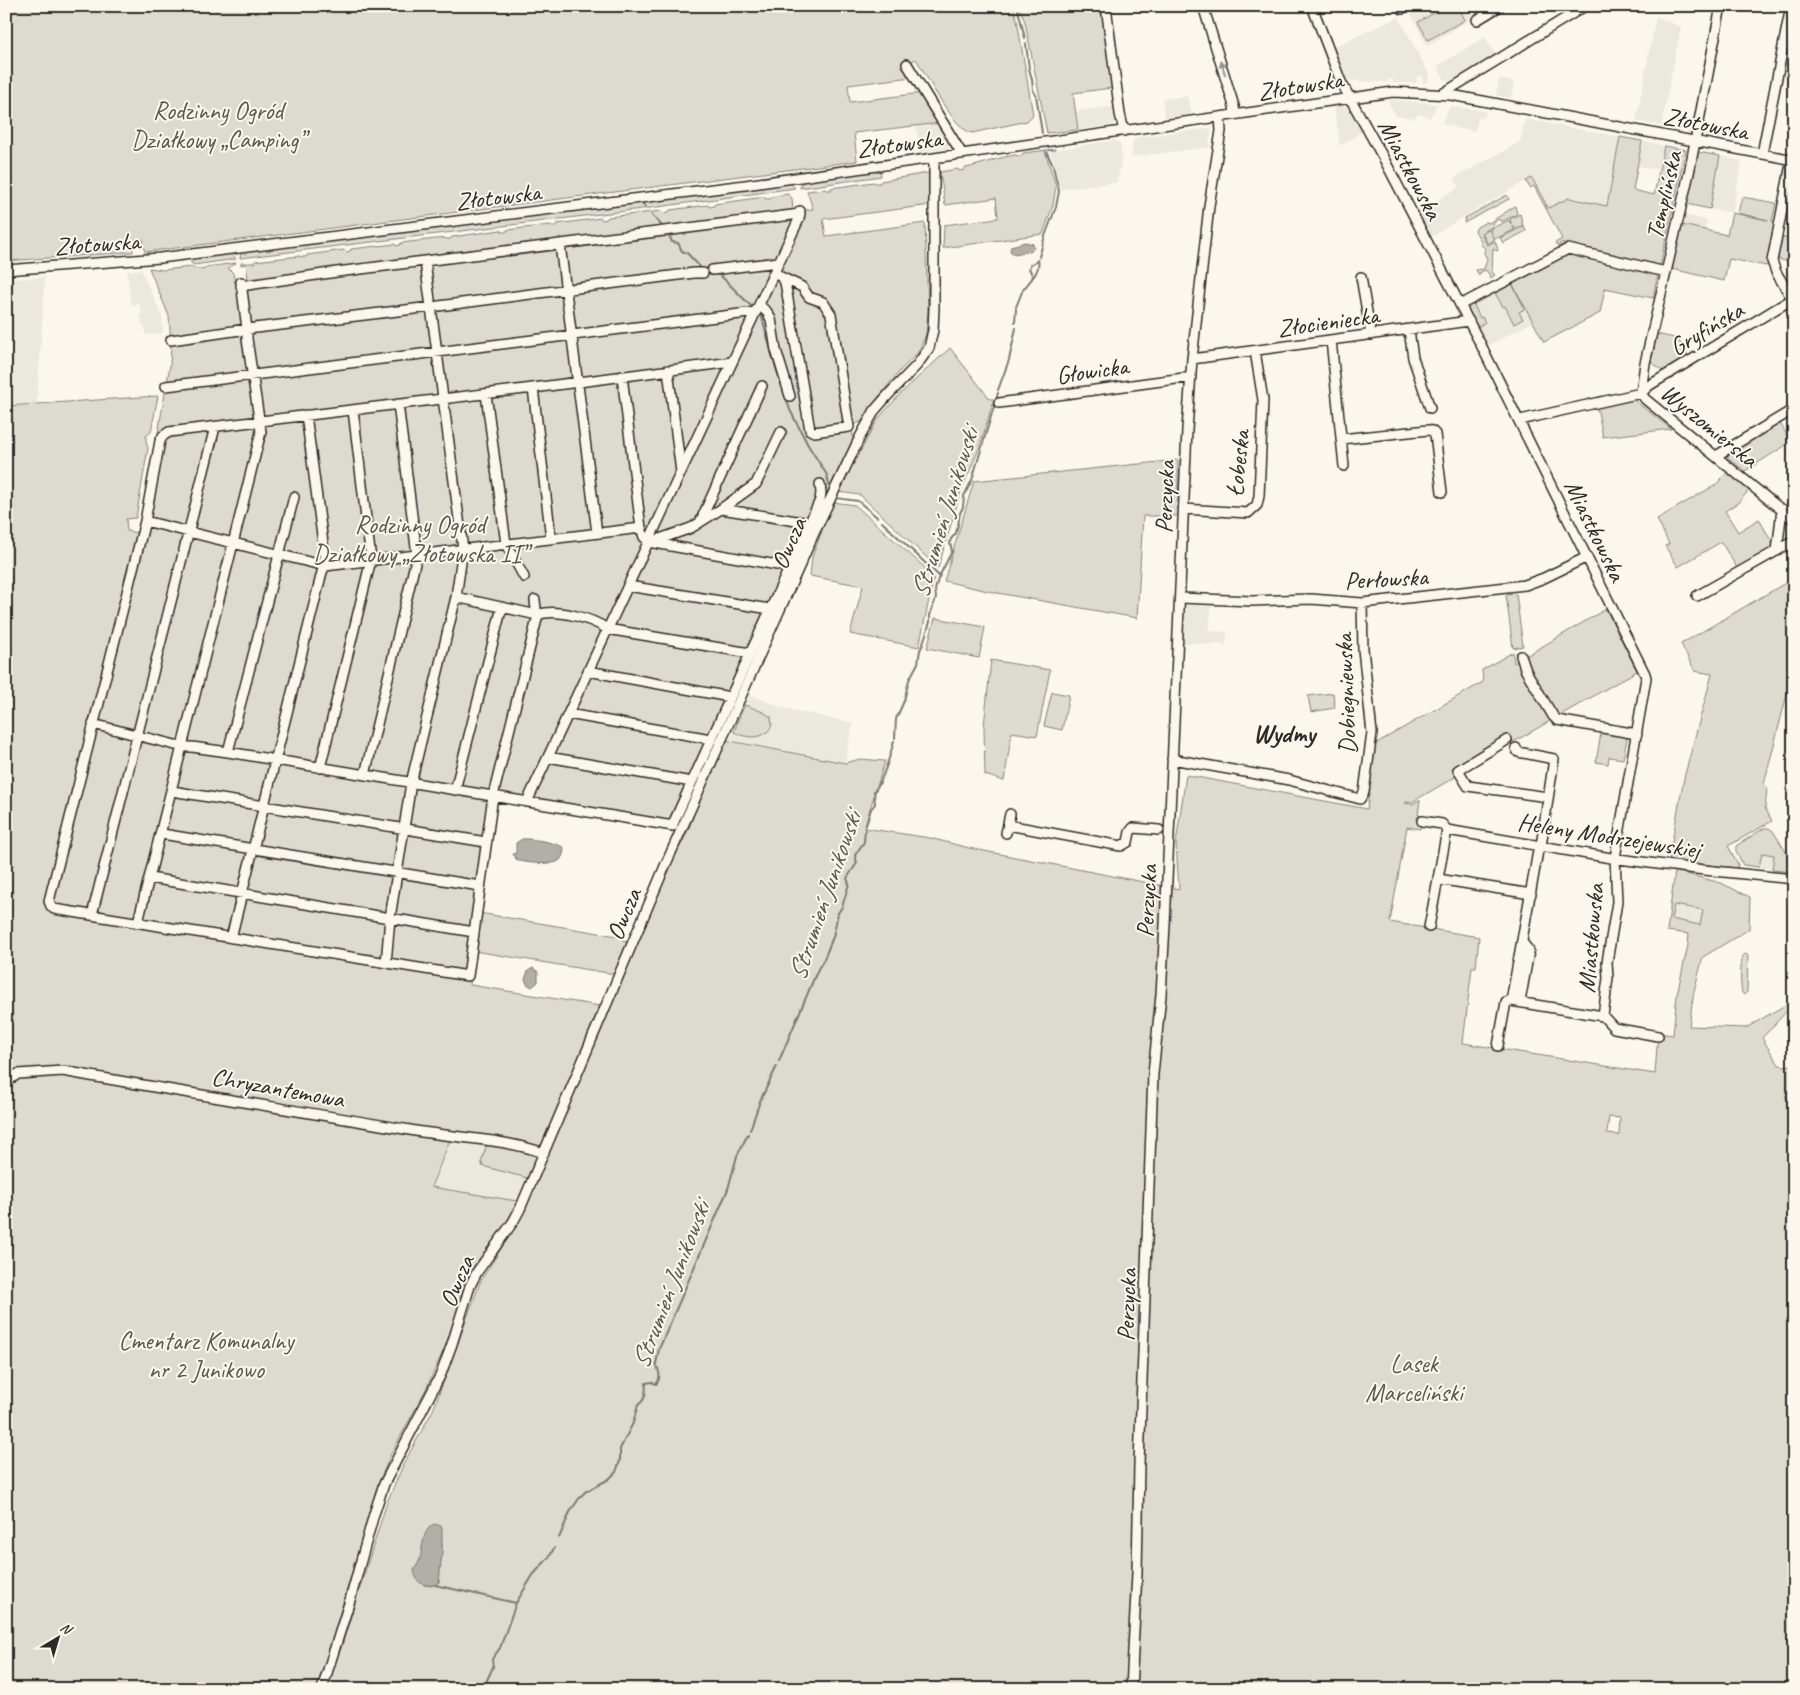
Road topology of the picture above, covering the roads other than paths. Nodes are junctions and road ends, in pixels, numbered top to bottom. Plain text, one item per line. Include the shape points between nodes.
1 (1106, 6) edge
2 (1203, 6) edge
3 (1312, 6) edge
4 (1500, 6) edge
5 (1585, 6) edge
6 (1721, 6) edge
7 (1791, 6) edge
8 (1477, 20) dead end
9 (907, 64) dead end
10 (1442, 94) junction
11 (1349, 97) junction
12 (1234, 115) junction
13 (1220, 117) junction
14 (1124, 131) junction
15 (1695, 141) junction
16 (962, 154) junction
17 (1762, 154) junction
18 (934, 158) junction
19 (1793, 160) edge
20 (560, 245) junction
21 (425, 262) junction
22 (778, 262) junction
23 (6, 270) edge
24 (712, 270) dead end
25 (1666, 272) junction
26 (703, 273) dead end
27 (777, 274) junction
28 (1361, 277) dead end
29 (565, 289) junction
30 (1793, 300) edge
31 (1460, 305) junction
32 (431, 307) junction
33 (758, 309) junction
34 (1469, 322) junction
35 (247, 328) junction
36 (1409, 330) junction
37 (571, 335) junction
38 (1371, 335) junction
39 (171, 340) dead end
40 (1331, 340) junction
41 (1255, 351) junction
42 (437, 352) junction
43 (1192, 359) junction
44 (732, 362) junction
45 (668, 370) junction
46 (252, 376) junction
47 (622, 376) junction
48 (1191, 377) junction
49 (578, 382) junction
50 (166, 386) dead end
51 (762, 386) dead end
52 (533, 388) junction
53 (1641, 392) junction
54 (486, 394) junction
55 (790, 396) dead end
56 (443, 398) junction
57 (999, 403) dead end
58 (398, 404) junction
59 (1430, 408) dead end
60 (1794, 409) edge
61 (353, 410) junction
62 (306, 415) junction
63 (1520, 420) junction
64 (258, 421) junction
65 (215, 427) junction
66 (781, 432) dead end
67 (1341, 440) junction
68 (1716, 456) junction
69 (1344, 466) dead end
70 (681, 472) junction
71 (820, 484) dead end
72 (1442, 492) dead end
73 (294, 497) dead end
74 (722, 509) junction
75 (1184, 509) junction
76 (1782, 509) junction
77 (1794, 520) edge
78 (145, 521) junction
79 (699, 522) junction
80 (809, 523) junction
81 (641, 528) junction
82 (189, 533) junction
83 (597, 533) junction
84 (551, 538) junction
85 (1794, 541) edge
86 (648, 542) junction
87 (234, 544) junction
88 (506, 544) junction
89 (463, 549) junction
90 (1777, 551) junction
91 (418, 554) junction
92 (278, 556) junction
93 (1587, 557) junction
94 (371, 560) junction
95 (325, 566) junction
96 (788, 567) junction
97 (524, 578) dead end
98 (628, 586) junction
99 (1697, 596) dead end
100 (456, 597) junction
101 (1180, 598) junction
102 (535, 600) dead end
103 (1362, 603) junction
104 (502, 607) junction
105 (770, 609) junction
106 (537, 615) junction
107 (607, 629) junction
108 (750, 653) junction
109 (1521, 656) dead end
110 (588, 671) junction
111 (730, 697) junction
112 (568, 714) junction
113 (93, 724) junction
114 (1637, 734) junction
115 (138, 735) junction
116 (711, 739) junction
117 (1508, 740) dead end
118 (183, 747) junction
119 (1516, 748) dead end
120 (228, 752) junction
121 (548, 757) junction
122 (1172, 759) junction
123 (274, 761) junction
124 (320, 768) junction
125 (365, 775) junction
126 (692, 782) junction
127 (411, 783) junction
128 (172, 790) junction
129 (456, 790) junction
130 (493, 796) junction
131 (1548, 797) junction
132 (527, 802) junction
133 (263, 806) junction
134 (1010, 814) dead end
135 (1422, 821) dead end
136 (404, 829) junction
137 (1159, 830) dead end
138 (1447, 830) junction
139 (162, 834) junction
140 (486, 842) junction
141 (1541, 846) junction
142 (252, 849) junction
143 (1615, 858) junction
144 (397, 874) junction
145 (150, 878) junction
146 (1438, 879) junction
147 (1794, 879) edge
148 (480, 886) junction
149 (241, 893) junction
150 (1531, 894) junction
151 (92, 915) junction
152 (390, 918) junction
153 (138, 922) junction
154 (1429, 927) dead end
155 (474, 932) junction
156 (231, 938) junction
157 (386, 963) junction
158 (1516, 1001) junction
159 (1602, 1016) junction
160 (1658, 1036) dead end
161 (1498, 1046) dead end
162 (6, 1082) edge
163 (544, 1153) junction
164 (322, 1689) edge
165 (1131, 1689) edge

1 - 14 street
12 -> 2 street
3 - 11 street, Miastkowska
4 - 8 street
5 - 10 street
6 - 15 street, Templińska
7 - 17 street
9 - 16 street
10 - 11 street, Złotowska via 1393,92
10 - 15 street, Złotowska
11 - 12 street, Złotowska
11 - 31 street, Miastkowska
12 - 13 street, Złotowska
13 - 14 street, Złotowska
13 - 43 street, Perzycka via 1221,131
14 - 16 street, Złotowska
15 - 17 street, Złotowska
15 - 25 street, Templińska
16 - 18 street, Złotowska
17 - 19 street, Złotowska
18 - 23 street, Złotowska via 129,262
18 - 163 street, Owcza via 934,318 929,348 875,410 831,497 679,835
19 - 30 street via 1772,261
20 - 21 street
20 - 22 street via 800,213
20 - 29 street
21 - 32 street
21 - 35 street via 241,284
22 - 24 street
22 - 27 street
25 - 31 street via 1568,249
25 - 53 street, Templińska
26 - 29 street
27 - 27 street via 785,282 810,430 851,428 831,314 823,302 809,297 802,287
27 - 33 street
28 - 38 street
29 - 32 street
29 - 37 street
30 - 53 street, Gryfińska
31 - 34 street, Miastkowska
32 - 35 street
32 - 42 street
33 - 37 street
33 - 44 street
33 - 55 street via 767,312 771,319 776,350
34 - 36 street, Złocieniecka
34 - 63 street, Miastkowska
35 - 39 street
35 - 46 street
36 - 38 street, Złocieniecka
36 - 59 street via 1413,358
37 - 42 street
37 - 49 street
38 - 40 street, Złocieniecka
40 - 41 street, Złocieniecka
40 - 67 street
41 - 43 street, Złocieniecka
41 - 75 street, Łobeska via 1263,400 1257,505 1248,513
42 - 46 street
42 - 56 street
43 - 48 street, Perzycka
44 - 45 street
44 - 70 street
45 - 47 street
45 - 70 street
46 - 50 street
46 - 64 street
47 - 49 street
47 - 81 street
48 - 57 street, Głowicka
48 - 75 street, Perzycka
49 - 52 street
49 - 83 street
51 - 79 street
52 - 54 street
52 - 84 street
53 - 63 street, Wyszomierska
53 - 68 street, Wyszomierska via 1645,399
54 - 56 street
54 - 88 street
56 - 58 street
56 - 89 street
58 - 61 street
58 - 91 street
60 - 68 street
61 - 62 street
61 - 94 street
62 - 64 street
62 - 95 street
63 - 93 street, Miastkowska
64 - 65 street
64 - 87 street via 261,432
65 - 78 street via 169,432 162,436
65 - 82 street
66 - 74 street via 756,484
67 - 69 street
67 - 72 street via 1432,431
68 - 76 street, Wyszomierska
70 - 86 street
71 - 80 street via 820,500
73 - 92 street
74 - 79 street
74 - 80 street
75 - 101 street, Perzycka
76 - 77 street, Wyszomierska
76 - 90 street
78 - 82 street
78 - 113 street
79 - 86 street via 691,528
80 - 96 street
81 - 83 street
81 - 86 street
82 - 87 street
82 - 115 street
83 - 84 street
84 - 88 street
85 - 90 street
86 - 96 street
86 - 98 street
87 - 92 street
87 - 118 street
88 - 89 street
88 - 97 street
89 - 91 street
89 - 100 street
90 - 99 street
91 - 94 street
91 - 125 street
92 - 95 street
92 - 120 street
93 - 103 street, Perłowska via 1525,585
93 - 114 street, Miastkowska via 1645,674
94 - 95 street
94 - 124 street
95 - 123 street
96 - 105 street
98 - 105 street
98 - 107 street
100 - 104 street
100 - 127 street
101 - 103 street, Perłowska via 1311,599
101 - 122 street, Perzycka
102 - 106 street
103 - 122 street, Dobiegniewska via 1363,649 1372,733 1364,792 1360,799 1289,780
104 - 106 street
104 - 129 street
105 - 108 street
106 - 107 street via 544,612 579,617 596,621
106 - 130 street
107 - 108 street
107 - 110 street
108 - 111 street
109 - 114 street via 1526,671 1557,720
110 - 111 street
110 - 112 street
111 - 116 street
112 - 116 street
112 - 121 street
113 - 115 street
113 - 151 street via 50,901 54,909
114 - 143 street, Miastkowska
115 - 118 street
115 - 151 street
116 - 126 street
117 - 131 street via 1458,770 1468,786
118 - 120 street
118 - 128 street
119 - 131 street via 1518,752 1554,758
120 - 123 street
121 - 126 street
121 - 132 street
122 - 165 street, Perzycka via 1161,994 1153,1074
123 - 124 street
123 - 133 street
124 - 125 street
125 - 127 street
126 - 132 street via 672,826
127 - 129 street
127 - 136 street
128 - 133 street
128 - 139 street
129 - 130 street
130 - 132 street
130 - 140 street
131 - 141 street
133 - 136 street
133 - 142 street
134 - 137 street via 1007,829 1121,846 1126,844 1133,828
135 - 138 street, Heleny Modrzejewskiej via 1442,824
136 - 140 street
136 - 144 street
138 - 141 street, Heleny Modrzejewskiej
138 - 146 street
139 - 142 street
139 - 145 street
140 - 148 street
141 - 143 street, Heleny Modrzejewskiej
141 - 150 street
142 - 144 street
142 - 149 street
143 - 147 street, Heleny Modrzejewskiej
143 - 159 street, Miastkowska via 1617,902
144 - 148 street
144 - 152 street
145 - 149 street
145 - 153 street
146 - 150 street
146 - 154 street
148 - 155 street
149 - 152 street
149 - 156 street
150 - 158 street
151 - 153 street
152 - 155 street
152 - 157 street
153 - 156 street
155 - 157 street via 468,976
156 - 157 street
158 - 159 street
158 - 161 street via 1506,1002
159 - 160 street via 1614,1028
162 - 163 street, Chryzantemowa via 18,1074 63,1072 425,1133 473,1138
163 - 164 street, Owcza via 517,1216 476,1272 440,1374 384,1484

